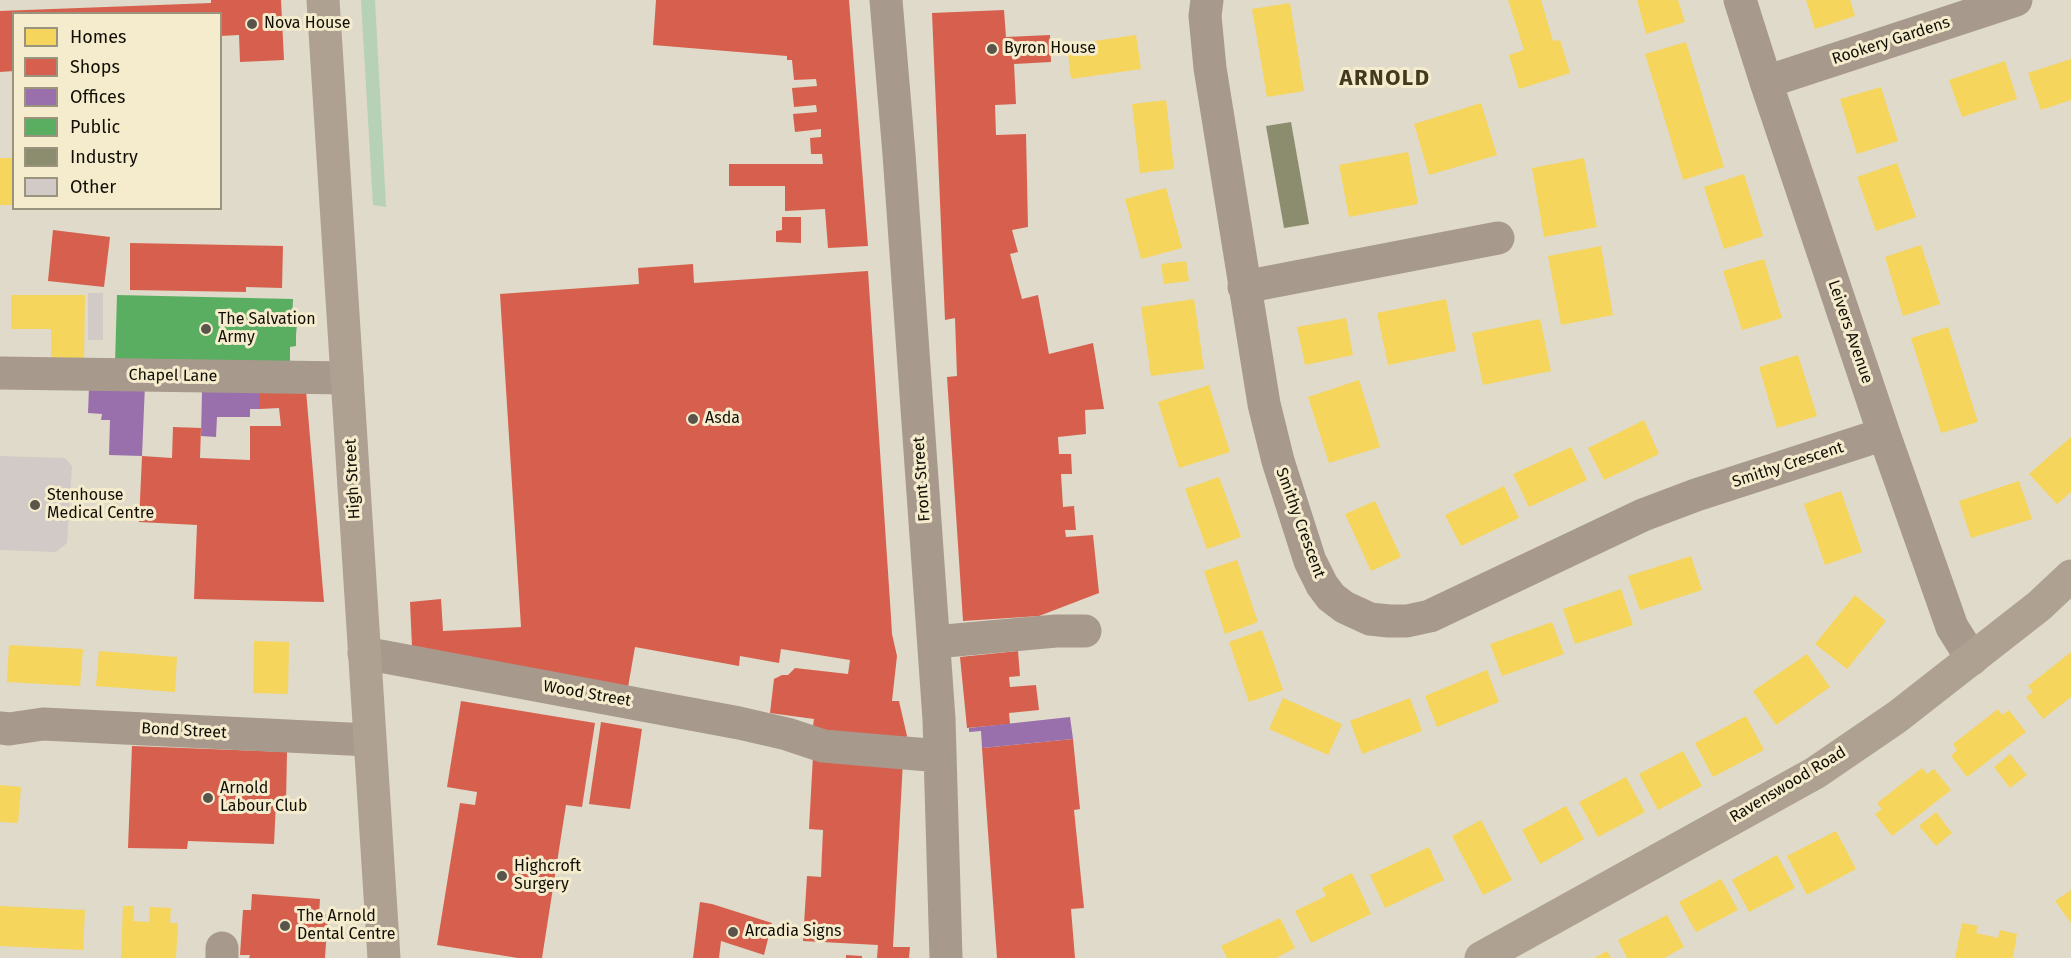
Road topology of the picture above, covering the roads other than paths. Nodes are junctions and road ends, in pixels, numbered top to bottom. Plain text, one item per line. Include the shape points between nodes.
1 (323, 0) edge
2 (886, 0) edge
3 (1208, 0) edge
4 (1740, 0) edge
5 (2016, 0) edge
6 (1766, 82) junction
7 (1498, 238) dead end
8 (1244, 286) junction
9 (0, 373) edge
10 (347, 378) junction
11 (1884, 434) junction
12 (2071, 576) edge
13 (1084, 631) dead end
14 (934, 642) junction
15 (364, 653) junction
16 (1972, 659) junction
17 (0, 728) edge
18 (369, 740) junction
19 (940, 756) junction
20 (384, 958) edge
21 (946, 958) edge
22 (1481, 958) edge

1 - 10 street, High Street
2 - 14 street, Front Street
3 - 8 street, Smithy Crescent via 1205,16 1210,68
4 - 6 street, Leivers Avenue
5 - 6 street, Rookery Gardens
6 - 11 street, Leivers Avenue
7 - 8 street
8 - 11 street, Smithy Crescent via 1269,427 1310,561 1331,597 1370,619 1407,621 1430,616 1642,515
9 - 10 street, Chapel Lane
10 - 15 street, High Street
11 - 16 street, Leivers Avenue via 1952,627
12 - 16 street, Ravenswood Road
13 - 14 street
14 - 19 street, Front Street
15 - 18 street, High Street
15 - 19 street, Wood Street via 740,723 823,746
16 - 22 street, Ravenswood Road via 1815,773
17 - 18 street, Bond Street via 43,724
18 - 20 street, High Street
19 - 21 street, Front Street

